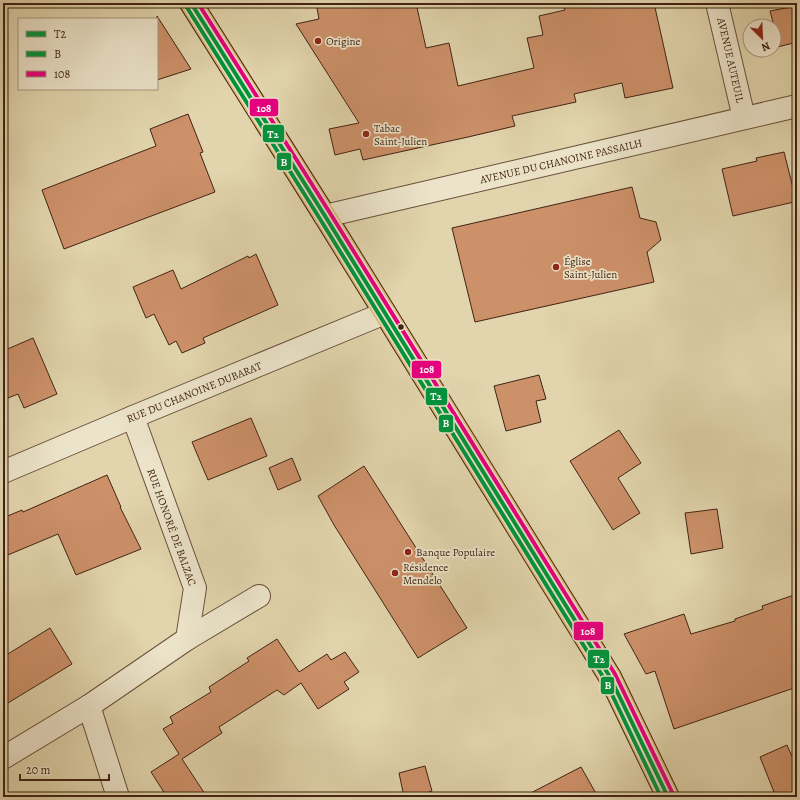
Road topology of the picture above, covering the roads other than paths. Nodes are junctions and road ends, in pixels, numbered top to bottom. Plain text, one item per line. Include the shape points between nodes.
1 (191, 3) edge
2 (717, 3) edge
3 (797, 106) edge
4 (744, 118) junction
5 (325, 216) junction
6 (385, 313) junction
7 (133, 416) junction
8 (3, 472) edge
9 (259, 596) dead end
10 (187, 639) junction
11 (89, 706) junction
12 (3, 758) edge
13 (118, 797) edge
14 (668, 797) edge

1 - 5 main road
2 - 4 street, AVENUE AUTEUIL
3 - 4 street, AVENUE DU CHANOINE PASSAILH
4 - 5 street, AVENUE DU CHANOINE PASSAILH
5 - 6 main road
6 - 7 street, RUE DU CHANOINE DUBARAT
6 - 14 main road via 610,677
7 - 8 street, RUE DU CHANOINE DUBARAT
7 - 10 street, RUE HONORÉ DE BALZAC via 195,588
9 - 10 street
10 - 11 street
11 - 12 street
11 - 13 street

